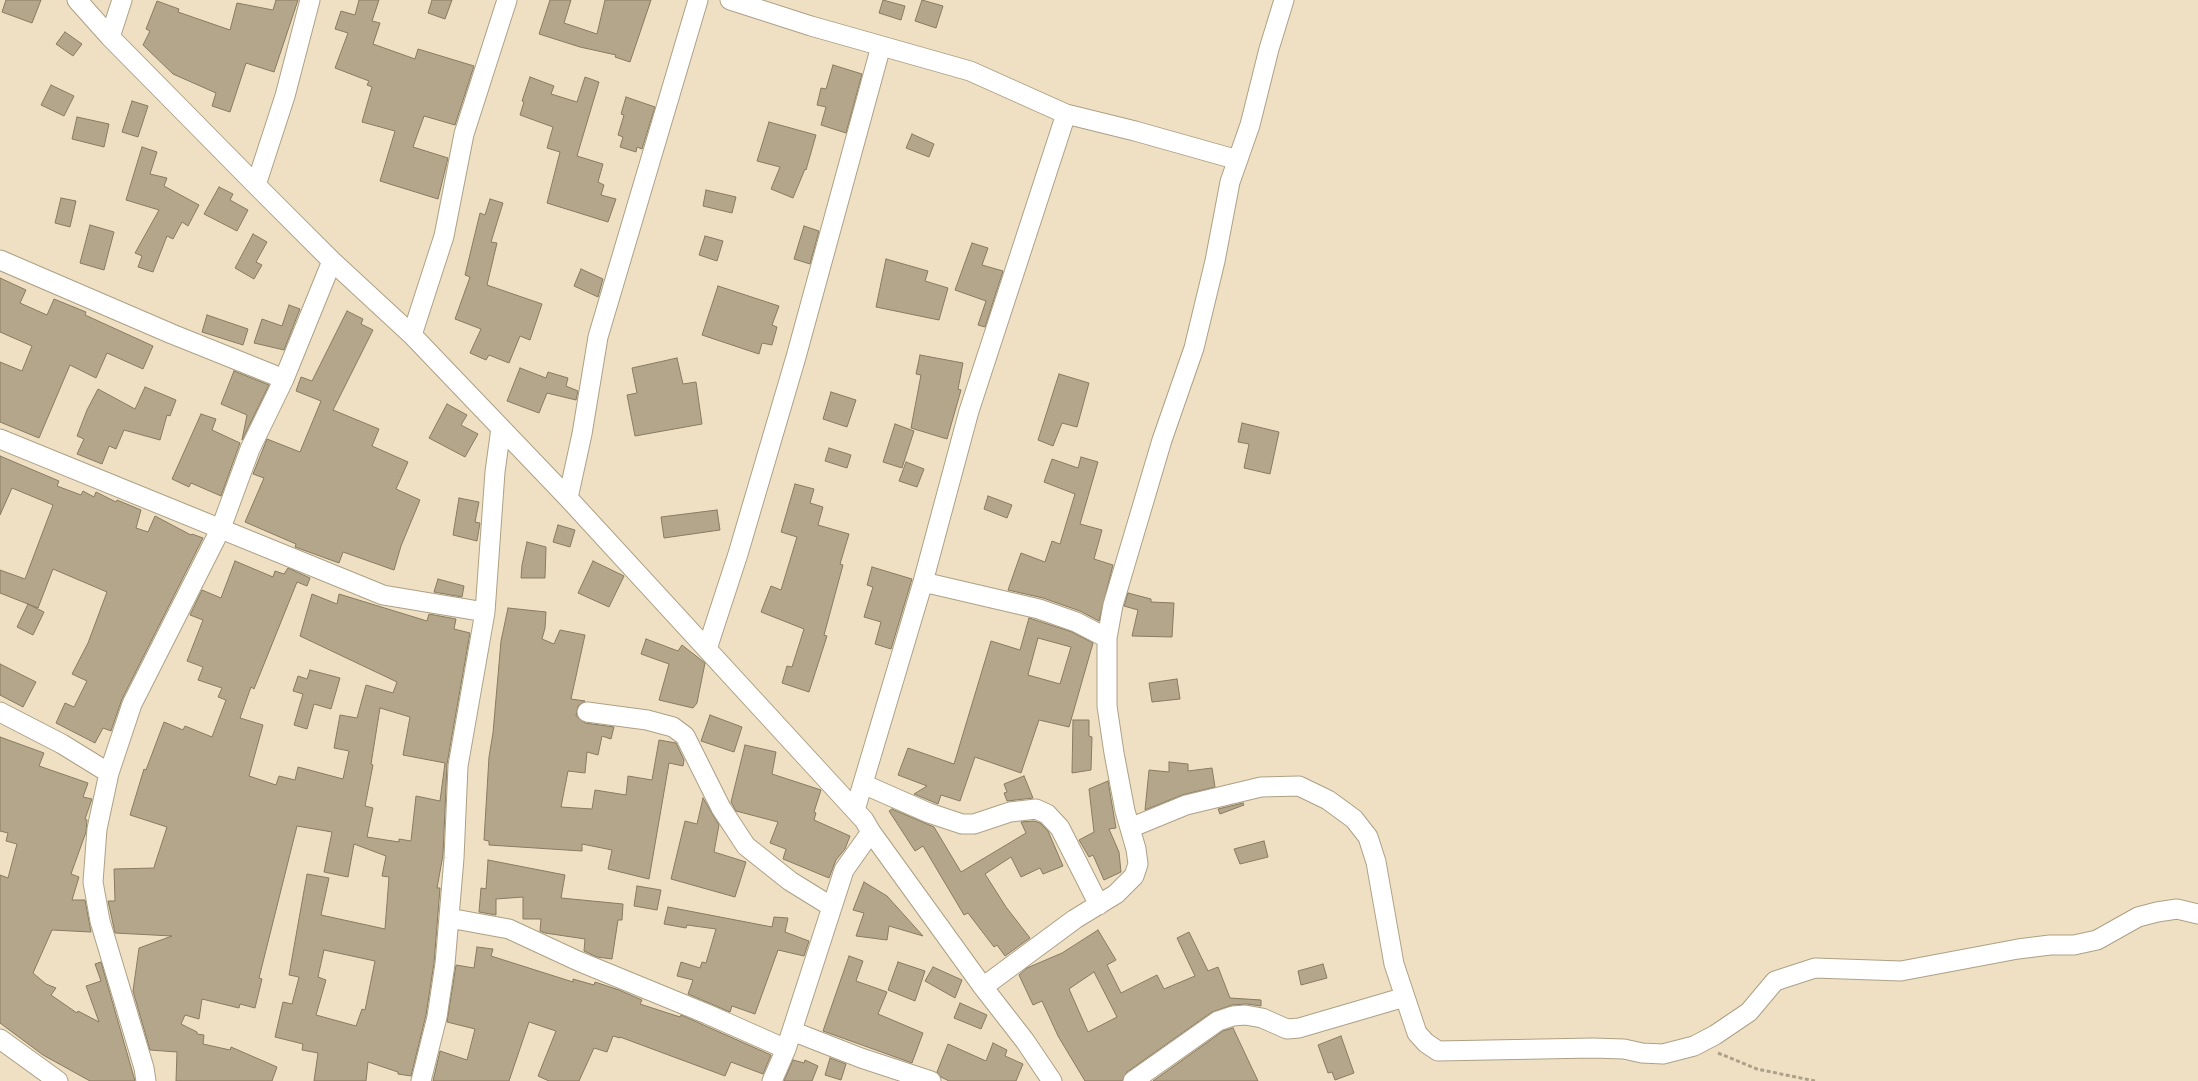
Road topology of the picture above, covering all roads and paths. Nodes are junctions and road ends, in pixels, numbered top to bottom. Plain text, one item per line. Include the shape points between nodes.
1 (77, 0) edge
2 (122, 0) edge
3 (310, 0) edge
4 (507, 0) edge
5 (698, 0) edge
6 (730, 0) edge
7 (1284, 0) edge
8 (110, 37) junction
9 (881, 46) junction
10 (1066, 114) junction
11 (1238, 160) junction
12 (256, 185) junction
13 (0, 260) edge
14 (332, 261) junction
15 (412, 335) junction
16 (284, 379) junction
17 (502, 428) junction
18 (0, 439) edge
19 (568, 498) junction
20 (220, 528) junction
21 (922, 582) junction
22 (486, 612) junction
23 (1107, 638) junction
24 (707, 649) junction
25 (0, 712) edge
26 (587, 712) dead end
27 (109, 773) junction
28 (863, 784) junction
29 (855, 810) junction
30 (1130, 828) junction
31 (871, 832) junction
32 (1099, 905) junction
33 (832, 907) junction
34 (2198, 914) edge
35 (449, 918) junction
36 (983, 986) junction
37 (1405, 997) junction
38 (792, 1031) junction
39 (0, 1039) edge
40 (1701, 1043) junction
41 (786, 1049) junction
42 (58, 1081) edge
43 (146, 1081) edge
44 (421, 1081) edge
45 (772, 1081) edge
46 (930, 1081) edge
47 (1052, 1081) edge
48 (1132, 1081) edge
49 (1815, 1081) edge

1 - 8 street
2 - 8 street
3 - 12 street via 285,96
4 - 15 street via 464,134 444,236
5 - 19 street via 598,337
6 - 9 street
7 - 11 street
8 - 12 street
9 - 10 street via 970,70
9 - 24 street via 796,357
10 - 11 street
10 - 21 street via 969,411
11 - 23 street via 1230,182 1194,348 1162,440 1112,605
12 - 14 street
13 - 16 street
14 - 15 street
14 - 16 street
15 - 17 street
16 - 20 street via 250,449
17 - 19 street
17 - 22 street
18 - 20 street
19 - 24 street
20 - 22 street via 383,595
20 - 27 street via 132,704
21 - 23 street via 1039,609 1076,622
21 - 28 street
22 - 35 street via 458,766
23 - 30 street via 1107,706
24 - 29 street
25 - 27 street
26 - 33 street via 647,720 673,727 685,736 721,808 746,846 790,881
27 - 43 street via 97,829 94,882 100,921
28 - 29 street
28 - 32 street via 962,824 974,824 1027,810 1036,809 1048,814 1060,828
29 - 31 street
30 - 32 street via 1138,864 1134,876
30 - 37 street via 1186,805 1261,787 1299,786 1328,800 1354,819 1368,837 1376,862 1394,964
31 - 33 street via 844,870
31 - 36 street
32 - 36 street
33 - 38 street
34 - 40 street via 2177,909 2157,912 2138,917 2097,940 2074,946 2018,949 1901,971 1815,968 1775,981 1749,1012
35 - 41 street via 509,929
35 - 44 street via 437,1017
36 - 47 street
37 - 40 street via 1417,1033 1438,1051 1624,1048 1663,1054
37 - 48 street via 1299,1028 1287,1028 1262,1018 1233,1016 1218,1021
38 - 41 street
38 - 46 street
39 - 42 street
40 - 49 path via 1725,1058 1756,1069
41 - 45 street

